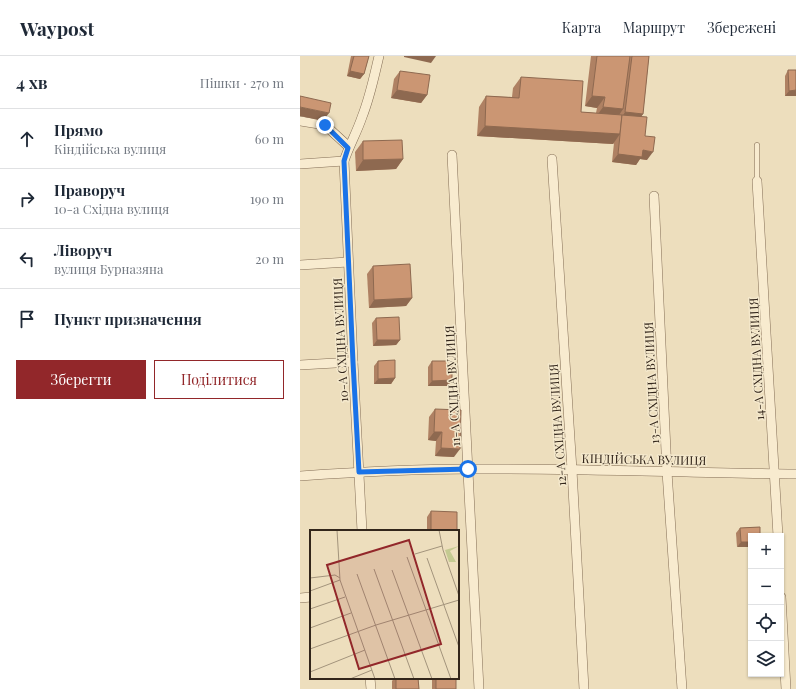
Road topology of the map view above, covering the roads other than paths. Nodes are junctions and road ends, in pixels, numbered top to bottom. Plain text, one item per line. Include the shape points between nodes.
1 (379, 56) edge
2 (300, 120) edge
3 (757, 145) dead end
4 (348, 148) junction
5 (452, 155) dead end
6 (552, 159) dead end
7 (344, 161) junction
8 (300, 164) edge
9 (757, 181) joint
10 (654, 196) dead end
11 (348, 262) junction
12 (300, 265) edge
13 (353, 362) junction
14 (300, 365) edge
15 (468, 469) junction
16 (572, 470) junction
17 (359, 472) junction
18 (667, 472) junction
19 (775, 474) junction
20 (796, 474) edge
21 (300, 476) edge
22 (362, 530) edge
23 (778, 533) edge
24 (310, 597) edge
25 (300, 598) edge
26 (781, 605) edge
27 (370, 679) edge
28 (371, 689) edge
29 (479, 689) edge
30 (584, 689) edge
31 (682, 689) edge
32 (786, 689) edge

1 - 4 street, 10-А СХІДНА ВУЛИЦЯ via 362,118
2 - 4 street via 325,125
3 - 9 lane
4 - 7 street, 10-А СХІДНА ВУЛИЦЯ
5 - 15 street, 11-А СХІДНА ВУЛИЦЯ
6 - 16 street, 12-А СХІДНА ВУЛИЦЯ
7 - 8 street
7 - 11 street, 10-А СХІДНА ВУЛИЦЯ
9 - 19 street, 14-А СХІДНА ВУЛИЦЯ
10 - 18 street, 13-А СХІДНА ВУЛИЦЯ
11 - 12 street
11 - 13 street, 10-А СХІДНА ВУЛИЦЯ
13 - 14 street
13 - 17 street, 10-А СХІДНА ВУЛИЦЯ
15 - 16 street, КІНДІЙСЬКА ВУЛИЦЯ
15 - 17 street, КІНДІЙСЬКА ВУЛИЦЯ
15 - 29 street, 11-А СХІДНА ВУЛИЦЯ
16 - 18 street, КІНДІЙСЬКА ВУЛИЦЯ
16 - 30 street, 12-А СХІДНА ВУЛИЦЯ
17 - 21 street, КІНДІЙСЬКА ВУЛИЦЯ
17 - 22 street, 10-А СХІДНА ВУЛИЦЯ
18 - 19 street, КІНДІЙСЬКА ВУЛИЦЯ
18 - 31 street, 13-А СХІДНА ВУЛИЦЯ
19 - 20 street, КІНДІЙСЬКА ВУЛИЦЯ
19 - 23 street, 14-А СХІДНА ВУЛИЦЯ
24 - 25 street
26 - 32 street
27 - 28 street

